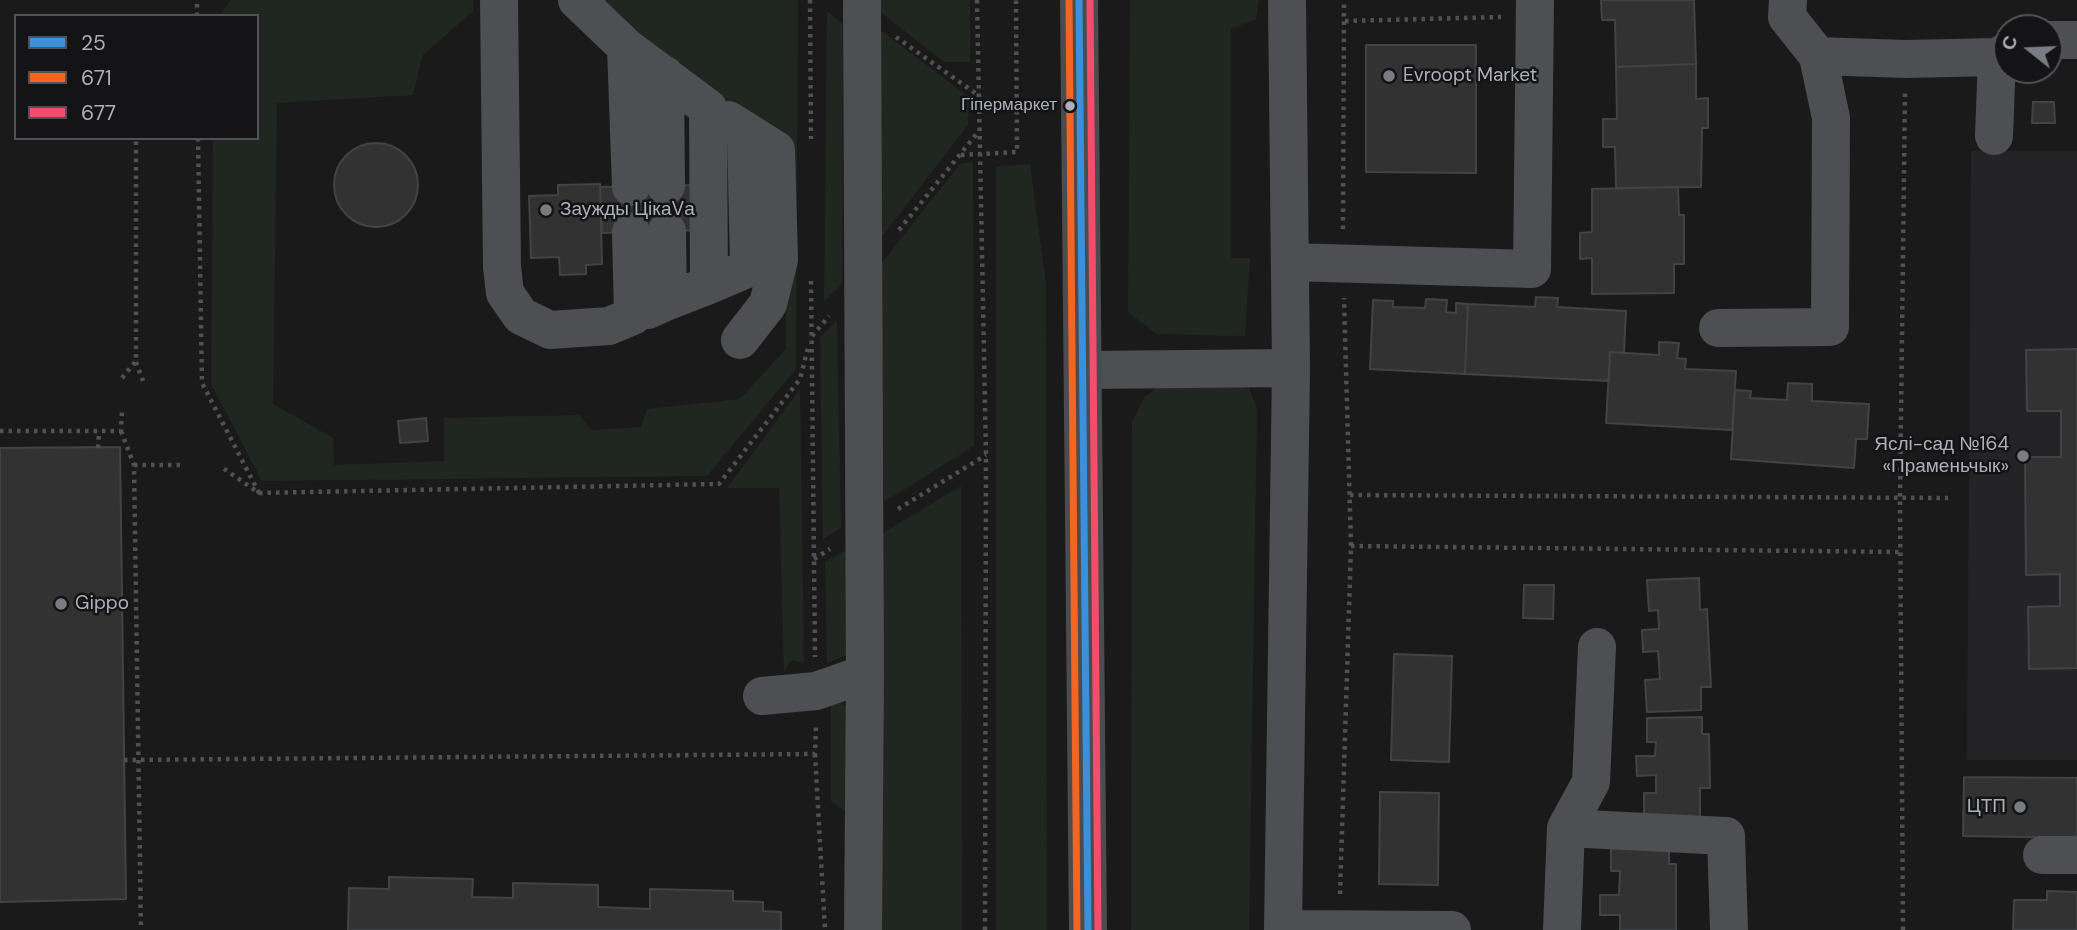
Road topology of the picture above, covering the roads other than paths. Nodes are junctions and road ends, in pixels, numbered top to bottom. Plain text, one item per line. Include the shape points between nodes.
1 (499, 0) edge
2 (577, 0) edge
3 (1079, 0) edge
4 (1287, 0) edge
5 (1788, 0) edge
6 (862, 7) edge
7 (1535, 8) edge
8 (626, 47) junction
9 (1993, 54) edge
10 (1818, 56) junction
11 (665, 75) junction
12 (1999, 84) edge
13 (708, 108) junction
14 (746, 131) junction
15 (1994, 136) dead end
16 (1290, 262) junction
17 (709, 285) junction
18 (668, 301) junction
19 (633, 316) junction
20 (1718, 328) dead end
21 (740, 340) dead end
22 (1291, 368) junction
23 (1085, 370) junction
24 (1597, 648) dead end
25 (865, 674) junction
26 (762, 696) dead end
27 (1566, 828) junction
28 (1339, 928) edge
29 (863, 930) edge
30 (1088, 930) edge
31 (1283, 930) edge
32 (1451, 930) edge
33 (1562, 930) edge
34 (1729, 930) edge

1 - 19 lane via 505,293 521,316 550,330 609,326
2 - 8 lane
3 - 23 main road
4 - 16 lane
5 - 10 lane via 1787,17
6 - 25 lane
7 - 16 lane via 1532,269
8 - 11 lane
8 - 11 lane via 649,186
9 - 10 lane via 1905,59
10 - 20 lane via 1831,118 1830,327
11 - 13 lane
12 - 15 lane
13 - 14 lane
13 - 17 lane
14 - 17 lane via 749,268
14 - 21 lane via 776,149 779,260 768,304
16 - 22 lane
17 - 18 lane
18 - 19 lane
18 - 19 lane via 649,231
22 - 23 lane
22 - 31 lane
23 - 30 main road
24 - 27 lane via 1591,782
25 - 26 lane via 816,691
25 - 29 lane
27 - 33 lane
27 - 34 lane via 1726,836
28 - 31 lane
28 - 32 lane

